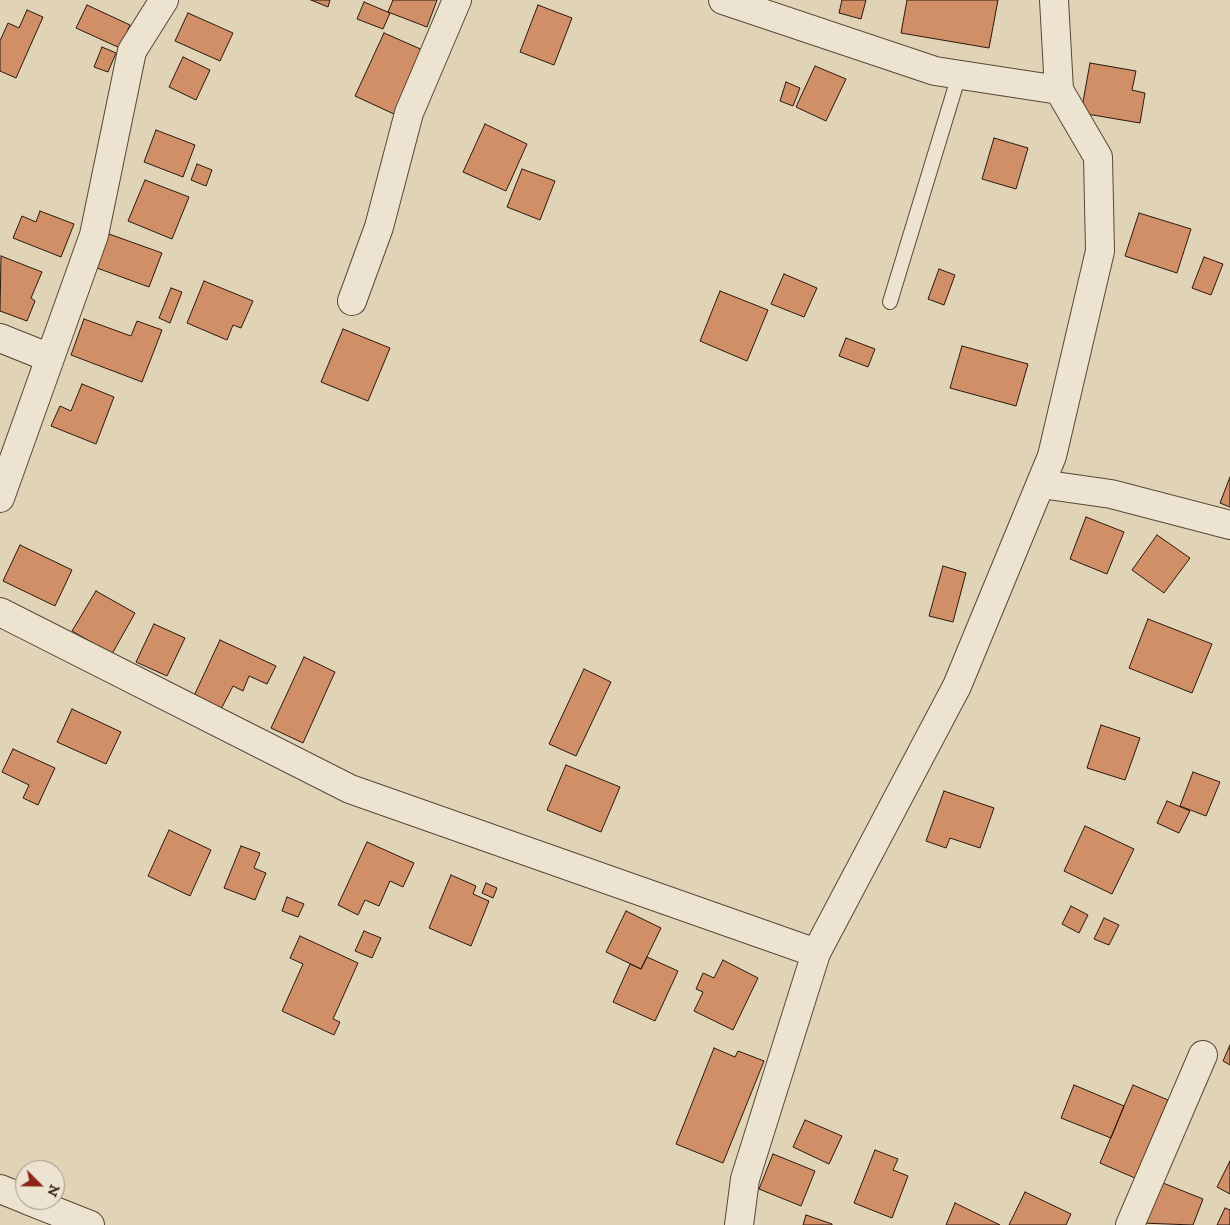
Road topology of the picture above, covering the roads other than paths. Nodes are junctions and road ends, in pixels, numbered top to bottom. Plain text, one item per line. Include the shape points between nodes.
1 (164, 0) edge
2 (457, 0) edge
3 (723, 0) edge
4 (1054, 0) edge
5 (959, 74) junction
6 (1059, 90) junction
7 (352, 301) dead end
8 (890, 302) dead end
9 (0, 338) edge
10 (50, 358) junction
11 (1041, 484) junction
12 (0, 498) edge
13 (1230, 525) edge
14 (0, 612) edge
15 (816, 953) junction
16 (1203, 1055) dead end
17 (0, 1189) edge
18 (15, 1195) edge
19 (52, 1210) edge
20 (90, 1225) edge
21 (739, 1225) edge
22 (1130, 1225) edge

1 - 10 street via 132,51 94,235
2 - 7 street via 409,113 379,227
3 - 5 street via 935,71
4 - 6 street
5 - 6 street
5 - 8 lane
6 - 11 street via 1098,157 1100,251 1052,456
9 - 10 street
10 - 12 street
11 - 13 street via 1111,494
11 - 15 street via 957,686
14 - 15 street via 350,788
15 - 21 street via 745,1179
16 - 22 street
17 - 18 street
19 - 20 street

